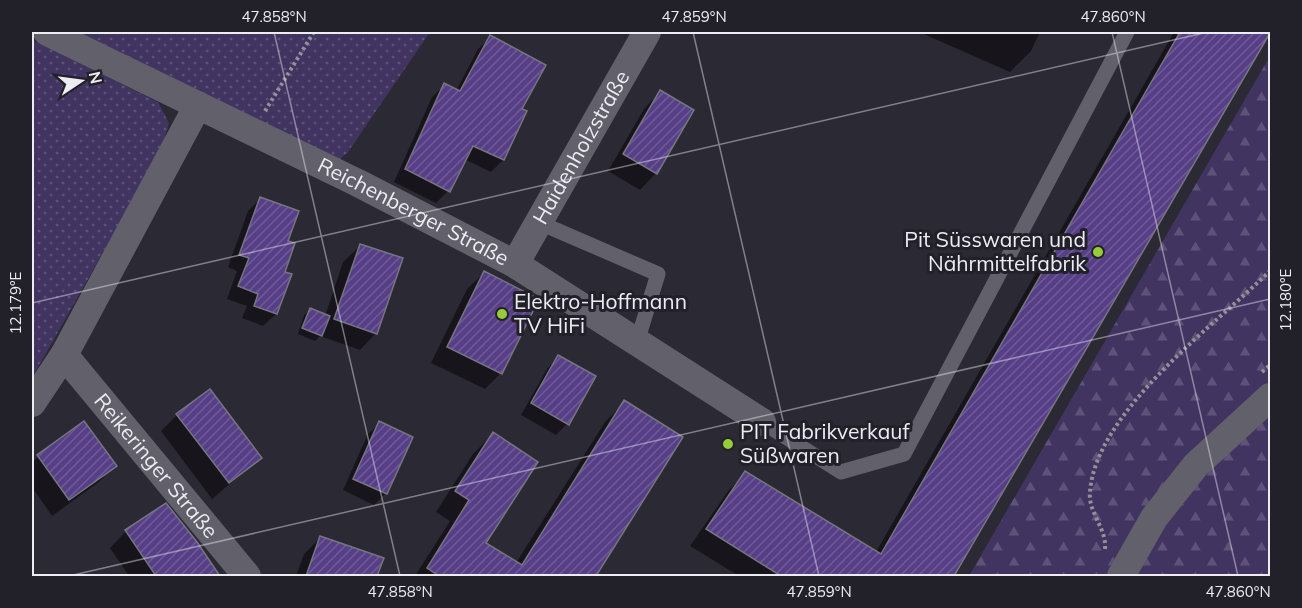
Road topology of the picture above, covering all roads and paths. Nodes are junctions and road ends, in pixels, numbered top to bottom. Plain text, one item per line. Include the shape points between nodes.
1 (47, 32) edge
2 (314, 32) edge
3 (647, 32) edge
4 (1127, 32) edge
5 (198, 105) junction
6 (252, 131) junction
7 (540, 223) junction
8 (515, 264) junction
9 (1270, 271) edge
10 (637, 342) junction
11 (64, 355) junction
12 (1270, 398) edge
13 (32, 403) edge
14 (762, 422) joint
15 (1112, 567) edge
16 (247, 576) edge

1 - 5 street, Reichenberger Straße
2 - 6 path
3 - 7 street, Haidenholzstraße
4 - 14 lane via 904,454 841,472
5 - 6 street, Reichenberger Straße
5 - 11 street
6 - 8 street, Reichenberger Straße
7 - 8 street, Haidenholzstraße
7 - 10 lane via 658,274
8 - 10 street, Reichenberger Straße
9 - 15 path via 1167,363 1112,432 1094,468 1089,496 1106,537
10 - 14 street, Reichenberger Straße
11 - 13 street
11 - 16 street, Reikeringer Straße
12 - 15 street via 1196,465

